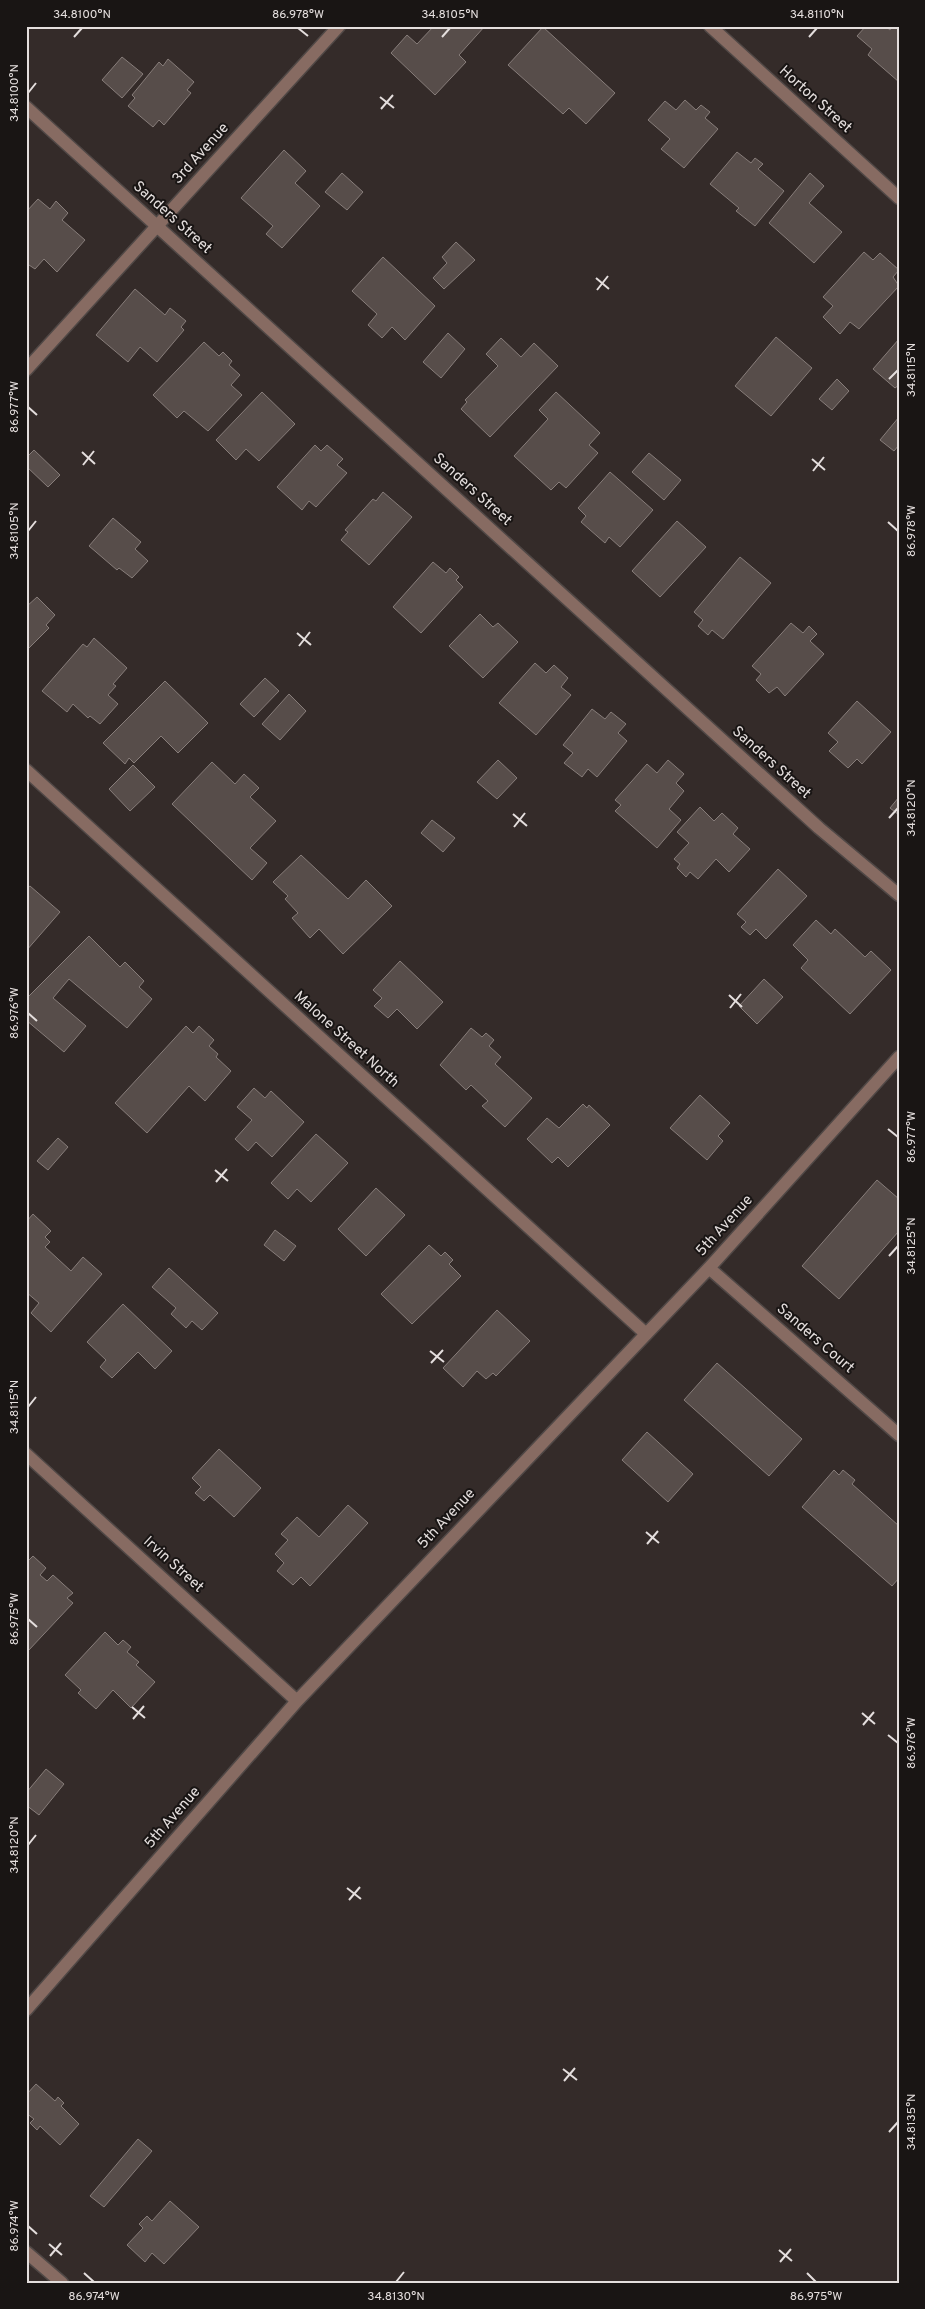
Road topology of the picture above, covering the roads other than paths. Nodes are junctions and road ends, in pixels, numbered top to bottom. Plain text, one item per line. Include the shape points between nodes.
1 (339, 26) edge
2 (710, 26) edge
3 (26, 107) edge
4 (899, 198) edge
5 (157, 226) junction
6 (26, 370) edge
7 (26, 770) edge
8 (899, 895) edge
9 (899, 1057) edge
10 (710, 1268) junction
11 (645, 1334) junction
12 (899, 1435) edge
13 (26, 1454) edge
14 (297, 1701) junction
15 (26, 2010) edge
16 (26, 2252) edge
17 (62, 2283) edge

1 - 5 street, 3rd Avenue
2 - 4 street, Horton Street
3 - 5 street, Sanders Street
5 - 6 street, 3rd Avenue
5 - 8 street, Sanders Street via 819,828
7 - 11 street, Malone Street North
9 - 10 street, 5th Avenue
10 - 11 street, 5th Avenue
10 - 12 street, Sanders Court
11 - 14 street, 5th Avenue
13 - 14 street, Irvin Street
14 - 15 street, 5th Avenue
16 - 17 street

